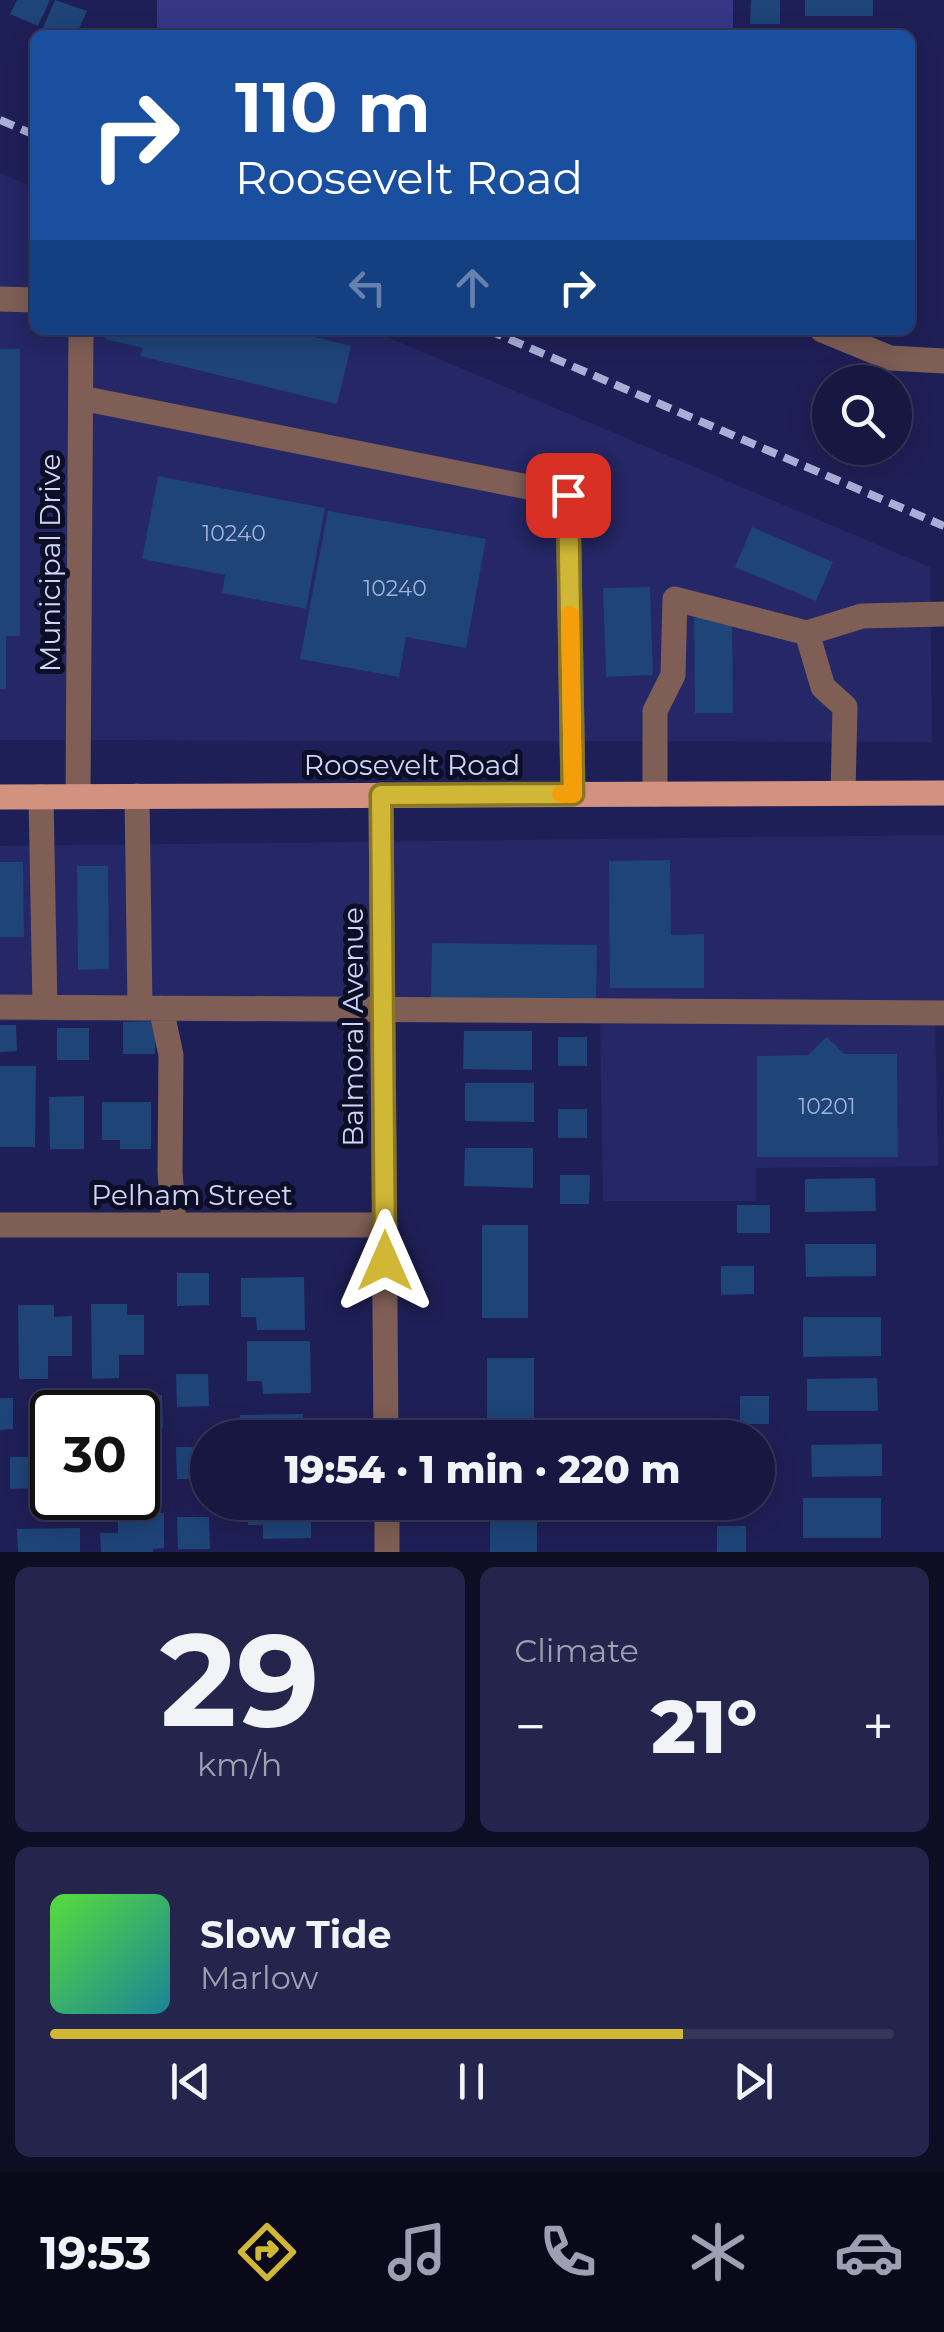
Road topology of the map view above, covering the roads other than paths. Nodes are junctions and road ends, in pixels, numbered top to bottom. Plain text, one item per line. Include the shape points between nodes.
1 (0, 300) edge
2 (30, 300) edge
3 (82, 335) edge
4 (834, 335) edge
5 (944, 361) edge
6 (81, 398) junction
7 (944, 614) edge
8 (807, 634) junction
9 (843, 793) junction
10 (944, 793) edge
11 (573, 794) junction
12 (655, 794) junction
13 (381, 795) junction
14 (41, 796) junction
15 (78, 796) junction
16 (137, 796) junction
17 (0, 797) edge
18 (0, 1007) edge
19 (45, 1008) junction
20 (151, 1008) junction
21 (383, 1009) junction
22 (944, 1013) edge
23 (0, 1225) edge
24 (174, 1225) junction
25 (385, 1226) junction
26 (386, 1420) edge
27 (386, 1520) edge
28 (387, 1552) edge

1 - 2 street
3 - 6 street, Municipal Drive
4 - 5 street via 890,358
6 - 11 street via 568,495
6 - 15 street, Municipal Drive
7 - 8 street via 862,616
8 - 9 street via 822,687 845,707
8 - 12 street via 675,599 673,675 655,711
9 - 10 main road, Roosevelt Road
9 - 12 main road, Roosevelt Road
11 - 12 main road, Roosevelt Road
11 - 13 main road, Roosevelt Road
13 - 16 main road, Roosevelt Road
13 - 21 street, Balmoral Avenue
14 - 15 main road, Roosevelt Road
14 - 17 main road, Roosevelt Road
14 - 19 street
15 - 16 main road, Roosevelt Road
16 - 20 street
18 - 19 street
19 - 20 street
20 - 21 street
20 - 24 street via 171,1055
21 - 22 street
21 - 25 street, Balmoral Avenue
23 - 24 street, Pelham Street
24 - 25 street, Pelham Street
25 - 26 street, Balmoral Avenue
27 - 28 street

